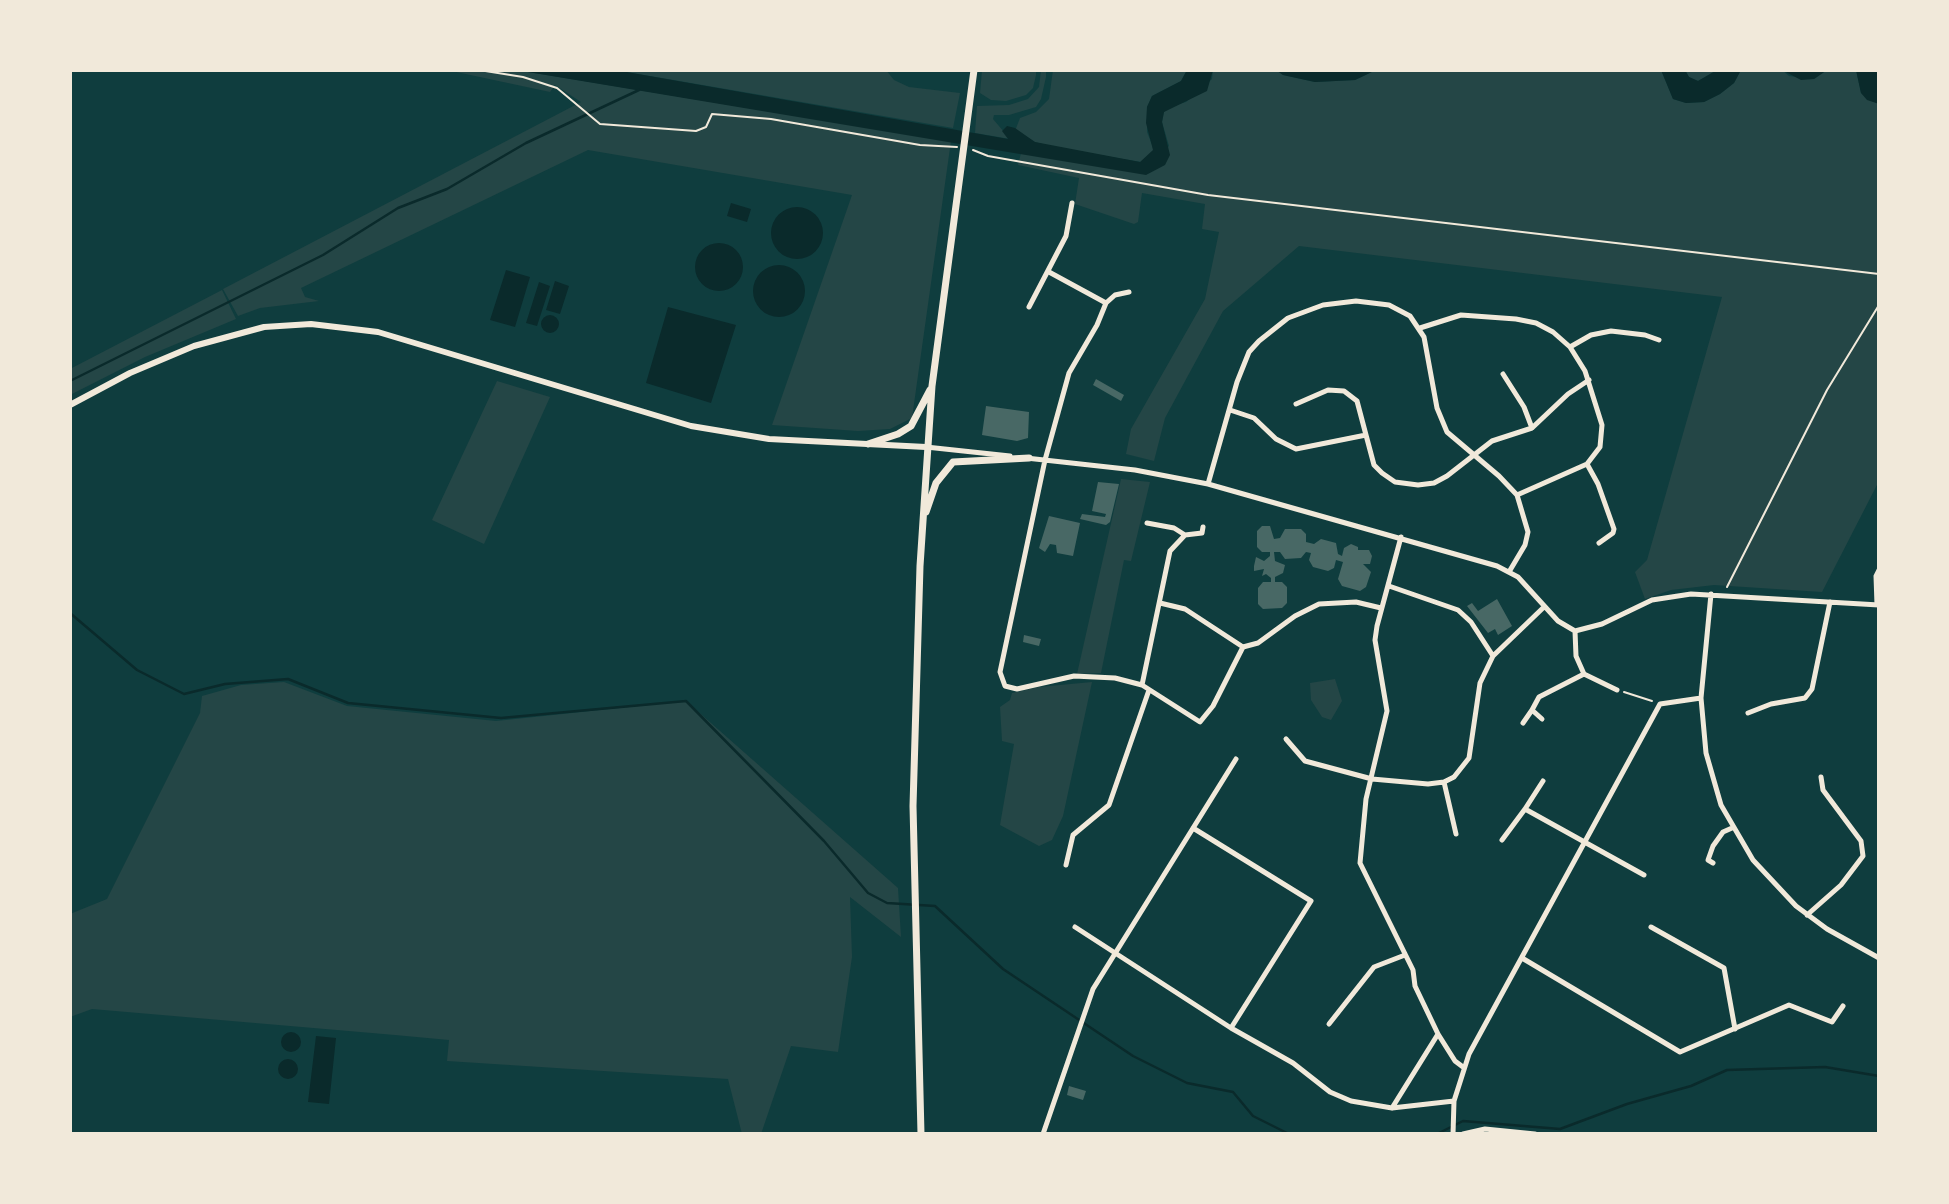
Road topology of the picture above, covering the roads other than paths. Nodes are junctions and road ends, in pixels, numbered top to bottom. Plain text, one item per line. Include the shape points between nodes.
1 (974, 70) edge
2 (1072, 202) dead end
3 (1049, 272) junction
4 (1129, 292) dead end
5 (1106, 303) junction
6 (1030, 307) dead end
7 (1420, 328) junction
8 (1659, 340) dead end
9 (1570, 347) junction
10 (1503, 374) dead end
11 (1589, 380) junction
12 (932, 386) junction
13 (1296, 404) dead end
14 (70, 405) edge
15 (1230, 410) junction
16 (1532, 428) junction
17 (1366, 435) junction
18 (868, 443) junction
19 (926, 447) junction
20 (1472, 454) junction
21 (1029, 458) junction
22 (1045, 460) junction
23 (1587, 464) junction
24 (1208, 484) junction
25 (1517, 495) junction
26 (923, 522) junction
27 (1147, 523) dead end
28 (1203, 527) dead end
29 (1185, 535) junction
30 (1401, 537) junction
31 (1600, 543) dead end
32 (1879, 570) edge
33 (1509, 572) junction
34 (1389, 586) junction
35 (1711, 594) junction
36 (1830, 601) junction
37 (1160, 603) junction
38 (1878, 605) edge
39 (1544, 607) junction
40 (1381, 608) junction
41 (1575, 631) junction
42 (1243, 647) junction
43 (1493, 656) junction
44 (1584, 674) junction
45 (1142, 685) junction
46 (1149, 690) junction
47 (1617, 690) road end
48 (1701, 698) junction
49 (1531, 710) junction
50 (1748, 713) dead end
51 (1542, 719) dead end
52 (1523, 723) dead end
53 (1286, 739) dead end
54 (1236, 759) dead end
55 (1821, 777) dead end
56 (1372, 779) junction
57 (1543, 781) dead end
58 (1444, 782) junction
59 (1525, 809) junction
60 (1192, 828) junction
61 (1732, 828) junction
62 (1456, 834) dead end
63 (1502, 839) dead end
64 (1583, 843) junction
65 (1713, 863) dead end
66 (1066, 864) dead end
67 (1644, 875) dead end
68 (1807, 915) junction
69 (1651, 927) dead end
70 (1075, 928) dead end
71 (1405, 955) junction
72 (1116, 956) junction
73 (1522, 958) junction
74 (1879, 958) edge
75 (1843, 1006) dead end
76 (1329, 1024) dead end
77 (1231, 1028) junction
78 (1735, 1028) junction
79 (1438, 1034) junction
80 (1463, 1067) junction
81 (1454, 1101) junction
82 (1392, 1108) junction
83 (1454, 1131) edge
84 (921, 1134) edge
85 (1043, 1134) edge
86 (1463, 1134) edge
87 (1535, 1134) edge

1 - 12 main road
2 - 3 street via 1066,236
3 - 5 street
3 - 6 street
4 - 5 street
5 - 22 street via 1069,373
7 - 9 street via 1461,315 1516,319 1536,323
7 - 15 street via 1402,310 1372,302 1323,305 1288,318 1249,352
7 - 20 street via 1439,416 1447,432
8 - 9 street via 1611,331 1591,335
9 - 11 street
10 - 16 street
11 - 16 street
11 - 23 street via 1602,435 1596,455
12 - 18 main road via 911,426
12 - 19 main road
13 - 17 street via 1328,390 1344,391 1357,401
14 - 18 street via 194,346 264,327 311,324 378,332 691,426 769,439
15 - 17 street via 1254,418 1276,439 1296,449
15 - 24 street
16 - 20 street via 1492,441
17 - 20 street via 1374,465 1395,482 1434,483
18 - 19 street
19 - 21 street
19 - 26 main road
20 - 25 street
21 - 22 street
21 - 26 main road via 953,462 936,483
22 - 24 street
22 - 45 street via 1003,652 1000,672 1005,686 1017,689 1074,676
23 - 25 street
23 - 31 street via 1614,529
24 - 30 street
25 - 33 street via 1528,532
26 - 84 main road via 913,806
27 - 29 street
28 - 29 street via 1202,533
29 - 37 street via 1170,551
30 - 33 street
30 - 34 street
32 - 38 street
33 - 39 street via 1532,590
34 - 40 street
34 - 43 street via 1458,610
35 - 36 street
35 - 41 street via 1652,600 1602,624
35 - 48 street
36 - 38 street
36 - 50 street via 1812,689 1802,699
37 - 42 street via 1185,609
37 - 45 street
39 - 41 street
39 - 43 street
40 - 42 street via 1348,601 1319,604 1258,643
40 - 56 street via 1376,640 1387,711
41 - 44 street via 1576,656
42 - 46 street via 1200,722
43 - 58 street via 1480,683 1469,758
44 - 47 street
44 - 49 street via 1539,697
45 - 46 street
46 - 66 street via 1109,804 1073,835
48 - 61 street via 1711,779
48 - 64 street via 1660,704
49 - 51 street
49 - 52 street
53 - 56 street via 1305,761
54 - 60 street
55 - 68 street via 1823,790 1861,841 1863,856 1841,885
56 - 58 street
56 - 71 street via 1360,863
57 - 59 street
58 - 62 street
59 - 63 street
59 - 64 street
60 - 72 street
60 - 77 street via 1311,901
61 - 65 street via 1713,846 1708,860
61 - 68 street via 1753,860
64 - 67 street
64 - 73 street
68 - 74 street
69 - 78 street via 1724,968
70 - 72 street
71 - 76 street via 1374,967
71 - 79 street
72 - 77 street
72 - 85 street via 1084,1009
73 - 78 street via 1681,1052
73 - 80 street
75 - 78 street via 1832,1022 1789,1005
77 - 82 street via 1293,1063 1330,1092
79 - 80 street
79 - 82 street
80 - 81 street
81 - 82 street
81 - 83 street
86 - 87 street via 1485,1129

